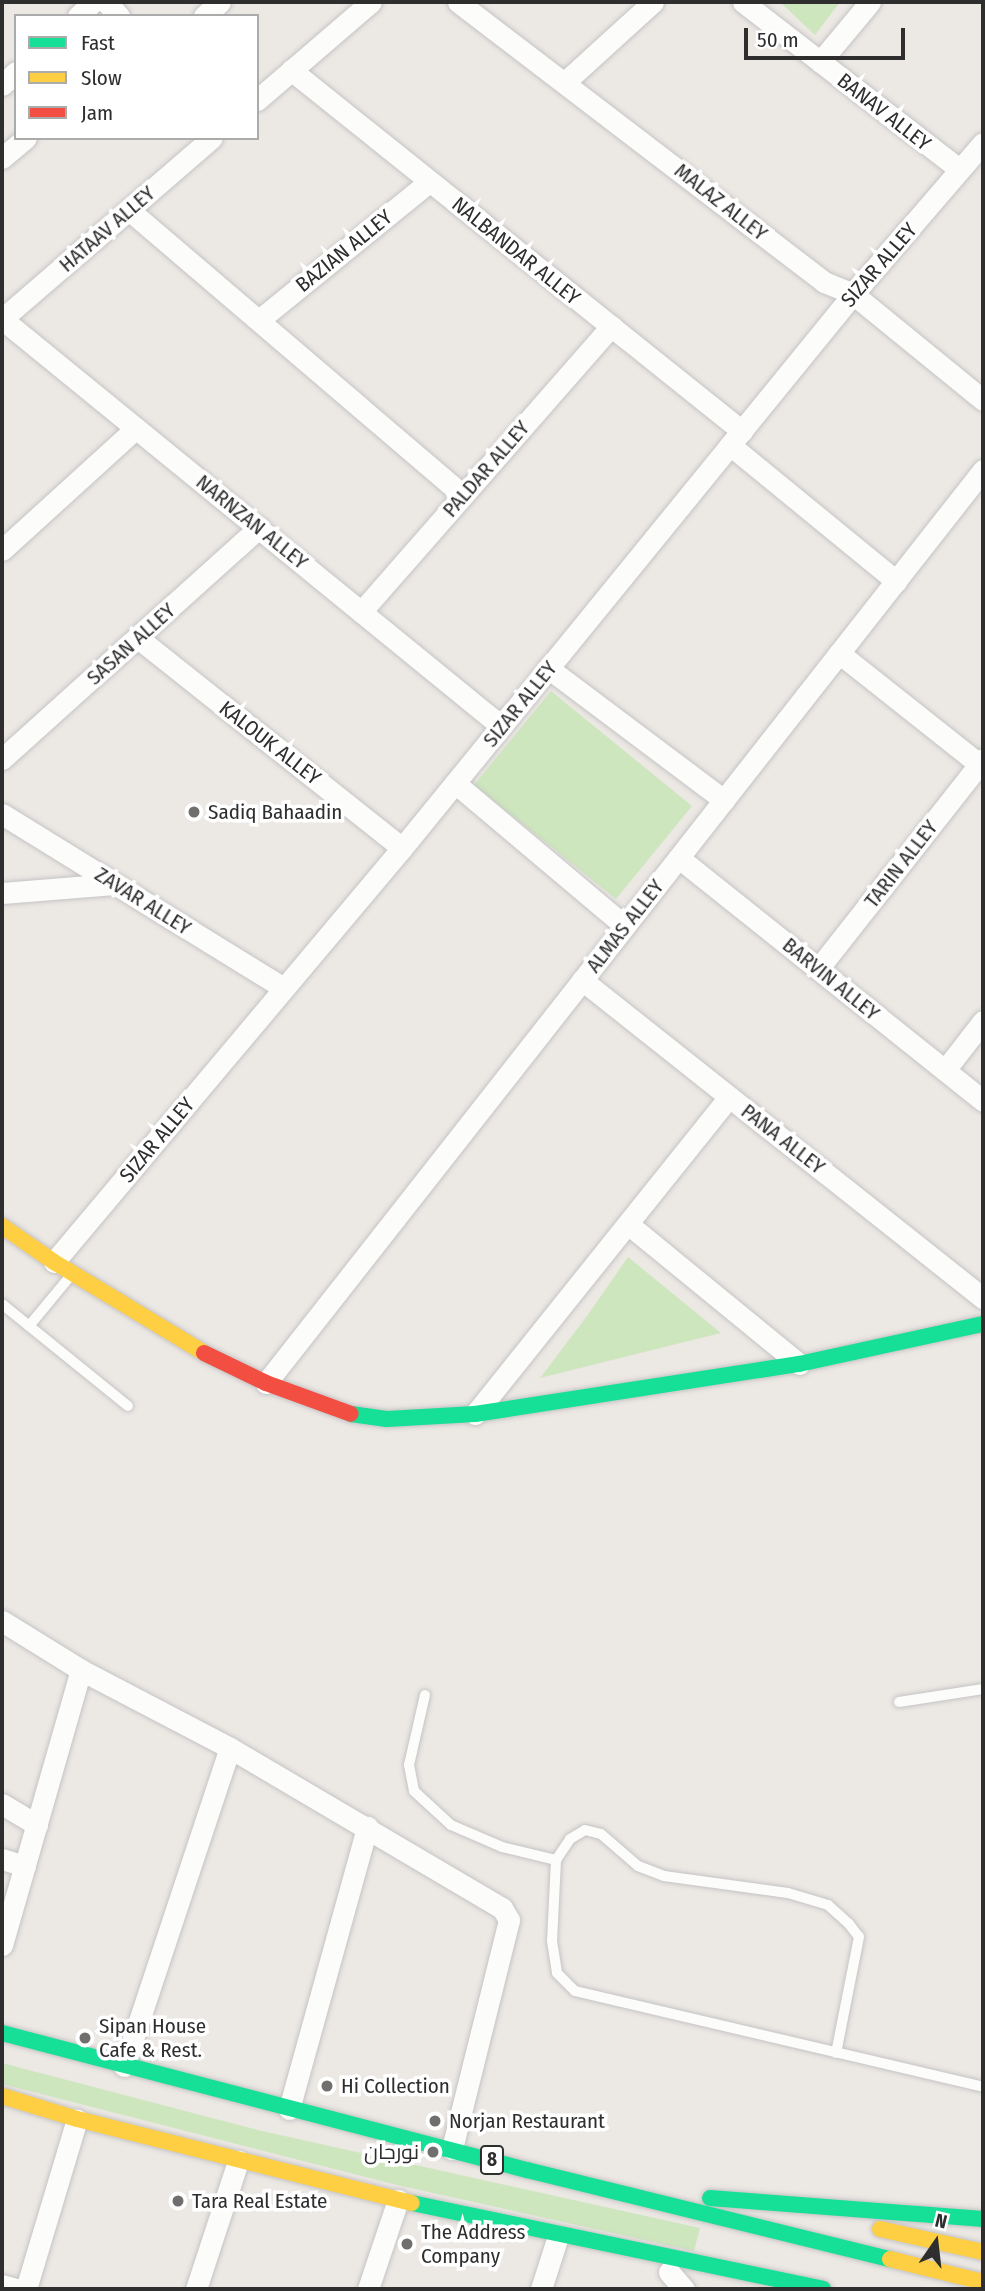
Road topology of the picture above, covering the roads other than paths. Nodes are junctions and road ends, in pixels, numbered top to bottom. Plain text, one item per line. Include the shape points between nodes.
1 (93, 2) edge
2 (220, 2) edge
3 (371, 2) edge
4 (458, 2) edge
5 (653, 2) edge
6 (743, 2) edge
7 (870, 2) edge
8 (80, 14) edge
9 (206, 14) edge
10 (820, 62) junction
11 (291, 70) junction
12 (565, 82) junction
13 (259, 98) edge
14 (24, 140) edge
15 (210, 140) edge
16 (983, 143) edge
17 (2, 158) edge
18 (960, 170) junction
19 (429, 182) junction
20 (129, 210) junction
21 (853, 294) junction
22 (2, 319) edge
23 (259, 320) junction
24 (611, 326) junction
25 (983, 400) edge
26 (136, 428) junction
27 (736, 438) junction
28 (983, 470) edge
29 (463, 495) junction
30 (259, 528) junction
31 (2, 550) edge
32 (896, 581) junction
33 (361, 612) junction
34 (138, 638) junction
35 (839, 653) junction
36 (548, 668) junction
37 (501, 726) junction
38 (2, 759) edge
39 (981, 761) edge
40 (455, 783) junction
41 (724, 800) junction
42 (2, 814) edge
43 (402, 848) junction
44 (679, 858) junction
45 (114, 884) junction
46 (2, 893) edge
47 (625, 926) junction
48 (818, 969) junction
49 (582, 981) junction
50 (284, 988) junction
51 (983, 1020) edge
52 (944, 1070) junction
53 (729, 1097) junction
54 (983, 1101) edge
55 (628, 1224) junction
56 (2, 1226) edge
57 (54, 1262) junction
58 (72, 1274) junction
59 (983, 1298) edge
60 (2, 1304) edge
61 (983, 1324) edge
62 (29, 1326) junction
63 (799, 1364) junction
64 (266, 1383) junction
65 (128, 1406) dead end
66 (475, 1414) junction
67 (2, 1621) edge
68 (81, 1670) junction
69 (983, 1689) edge
70 (425, 1695) dead end
71 (900, 1702) dead end
72 (230, 1748) junction
73 (2, 1804) edge
74 (37, 1825) junction
75 (367, 1827) junction
76 (2, 1859) edge
77 (556, 1860) junction
78 (24, 1867) junction
79 (2, 1945) edge
80 (2, 2033) edge
81 (836, 2053) junction
82 (124, 2066) junction
83 (983, 2087) edge
84 (2, 2096) edge
85 (289, 2109) junction
86 (77, 2119) junction
87 (452, 2149) junction
88 (238, 2161) junction
89 (637, 2196) junction
90 (398, 2200) junction
91 (767, 2201) junction
92 (983, 2219) edge
93 (558, 2236) junction
94 (593, 2243) junction
95 (983, 2252) edge
96 (669, 2272) joint
97 (983, 2282) edge
98 (2, 2285) edge
99 (689, 2285) edge
100 (16, 2289) edge
101 (26, 2289) edge
102 (196, 2289) edge
103 (368, 2289) edge
104 (541, 2289) edge
105 (823, 2289) edge

1 - 8 street
2 - 9 street
3 - 11 street
4 - 12 street, MALAZ ALLEY
5 - 12 street
6 - 10 street, BANAV ALLEY
7 - 10 street
10 - 18 street, BANAV ALLEY
11 - 13 street
11 - 19 street, NALBANDAR ALLEY
12 - 21 street, MALAZ ALLEY via 824,282
14 - 17 street
15 - 20 street, HATAAV ALLEY
16 - 18 street, SIZAR ALLEY
18 - 21 street, SIZAR ALLEY
19 - 23 street, BAZIAN ALLEY
19 - 24 street, NALBANDAR ALLEY
20 - 22 street, HATAAV ALLEY
20 - 23 street
21 - 25 street, MALAZ ALLEY
21 - 27 street, SIZAR ALLEY
22 - 26 street, NARNZAN ALLEY
23 - 29 street
24 - 27 street, NALBANDAR ALLEY
24 - 29 street, PALDAR ALLEY
26 - 30 street, NARNZAN ALLEY
26 - 31 street
27 - 32 street, NALBANDAR ALLEY
27 - 36 street, SIZAR ALLEY
28 - 32 street, ALMAS ALLEY
29 - 33 street, PALDAR ALLEY
30 - 33 street, NARNZAN ALLEY
30 - 34 street, SASAN ALLEY
32 - 35 street, ALMAS ALLEY
33 - 37 street, NARNZAN ALLEY
34 - 38 street, SASAN ALLEY
34 - 43 street, KALOUK ALLEY
35 - 39 street
35 - 41 street, ALMAS ALLEY
36 - 37 street, SIZAR ALLEY
36 - 41 street
37 - 40 street, SIZAR ALLEY
39 - 48 street, TARIN ALLEY
40 - 43 street, SIZAR ALLEY
40 - 47 street
41 - 44 street, ALMAS ALLEY
42 - 45 street, ZAVAR ALLEY
43 - 50 street, SIZAR ALLEY
44 - 47 street, ALMAS ALLEY
44 - 48 street, BARVIN ALLEY
45 - 46 street
45 - 50 street, ZAVAR ALLEY
47 - 49 street, ALMAS ALLEY
48 - 52 street, BARVIN ALLEY
49 - 53 street, PANA ALLEY
49 - 64 street, ALMAS ALLEY
50 - 57 street, SIZAR ALLEY
51 - 52 street
52 - 54 street, BARVIN ALLEY
53 - 55 street
53 - 59 street, PANA ALLEY
55 - 63 street
55 - 66 street
56 - 57 main road
57 - 58 main road
58 - 62 lane
58 - 64 main road via 200,1351
60 - 62 lane
61 - 63 main road
62 - 65 lane
63 - 66 main road
64 - 66 main road via 345,1413 387,1419
67 - 68 street
68 - 72 street
68 - 74 street
69 - 71 lane
70 - 77 lane via 409,1765 414,1791 451,1825 502,1847
72 - 75 street
72 - 82 street
73 - 74 street
74 - 78 street
75 - 85 street
75 - 87 street via 502,1908 509,1920
76 - 78 street
77 - 81 lane via 552,1941 557,1973 575,1991
77 - 81 lane via 570,1839 585,1830 601,1834 638,1866 664,1876 788,1893 828,1905 859,1937
78 - 79 street
80 - 82 main road, 8
81 - 83 lane
82 - 85 main road, 8
84 - 86 main road
85 - 87 main road, 8
86 - 88 main road
86 - 101 street
87 - 89 main road, 8
88 - 90 main road
88 - 102 street
89 - 91 main road, 8
89 - 97 main road, 8
90 - 93 main road
90 - 103 street
91 - 92 main road, 8
91 - 95 main road
93 - 94 main road
93 - 104 street
94 - 96 main road
94 - 105 main road
96 - 99 street
98 - 100 street

